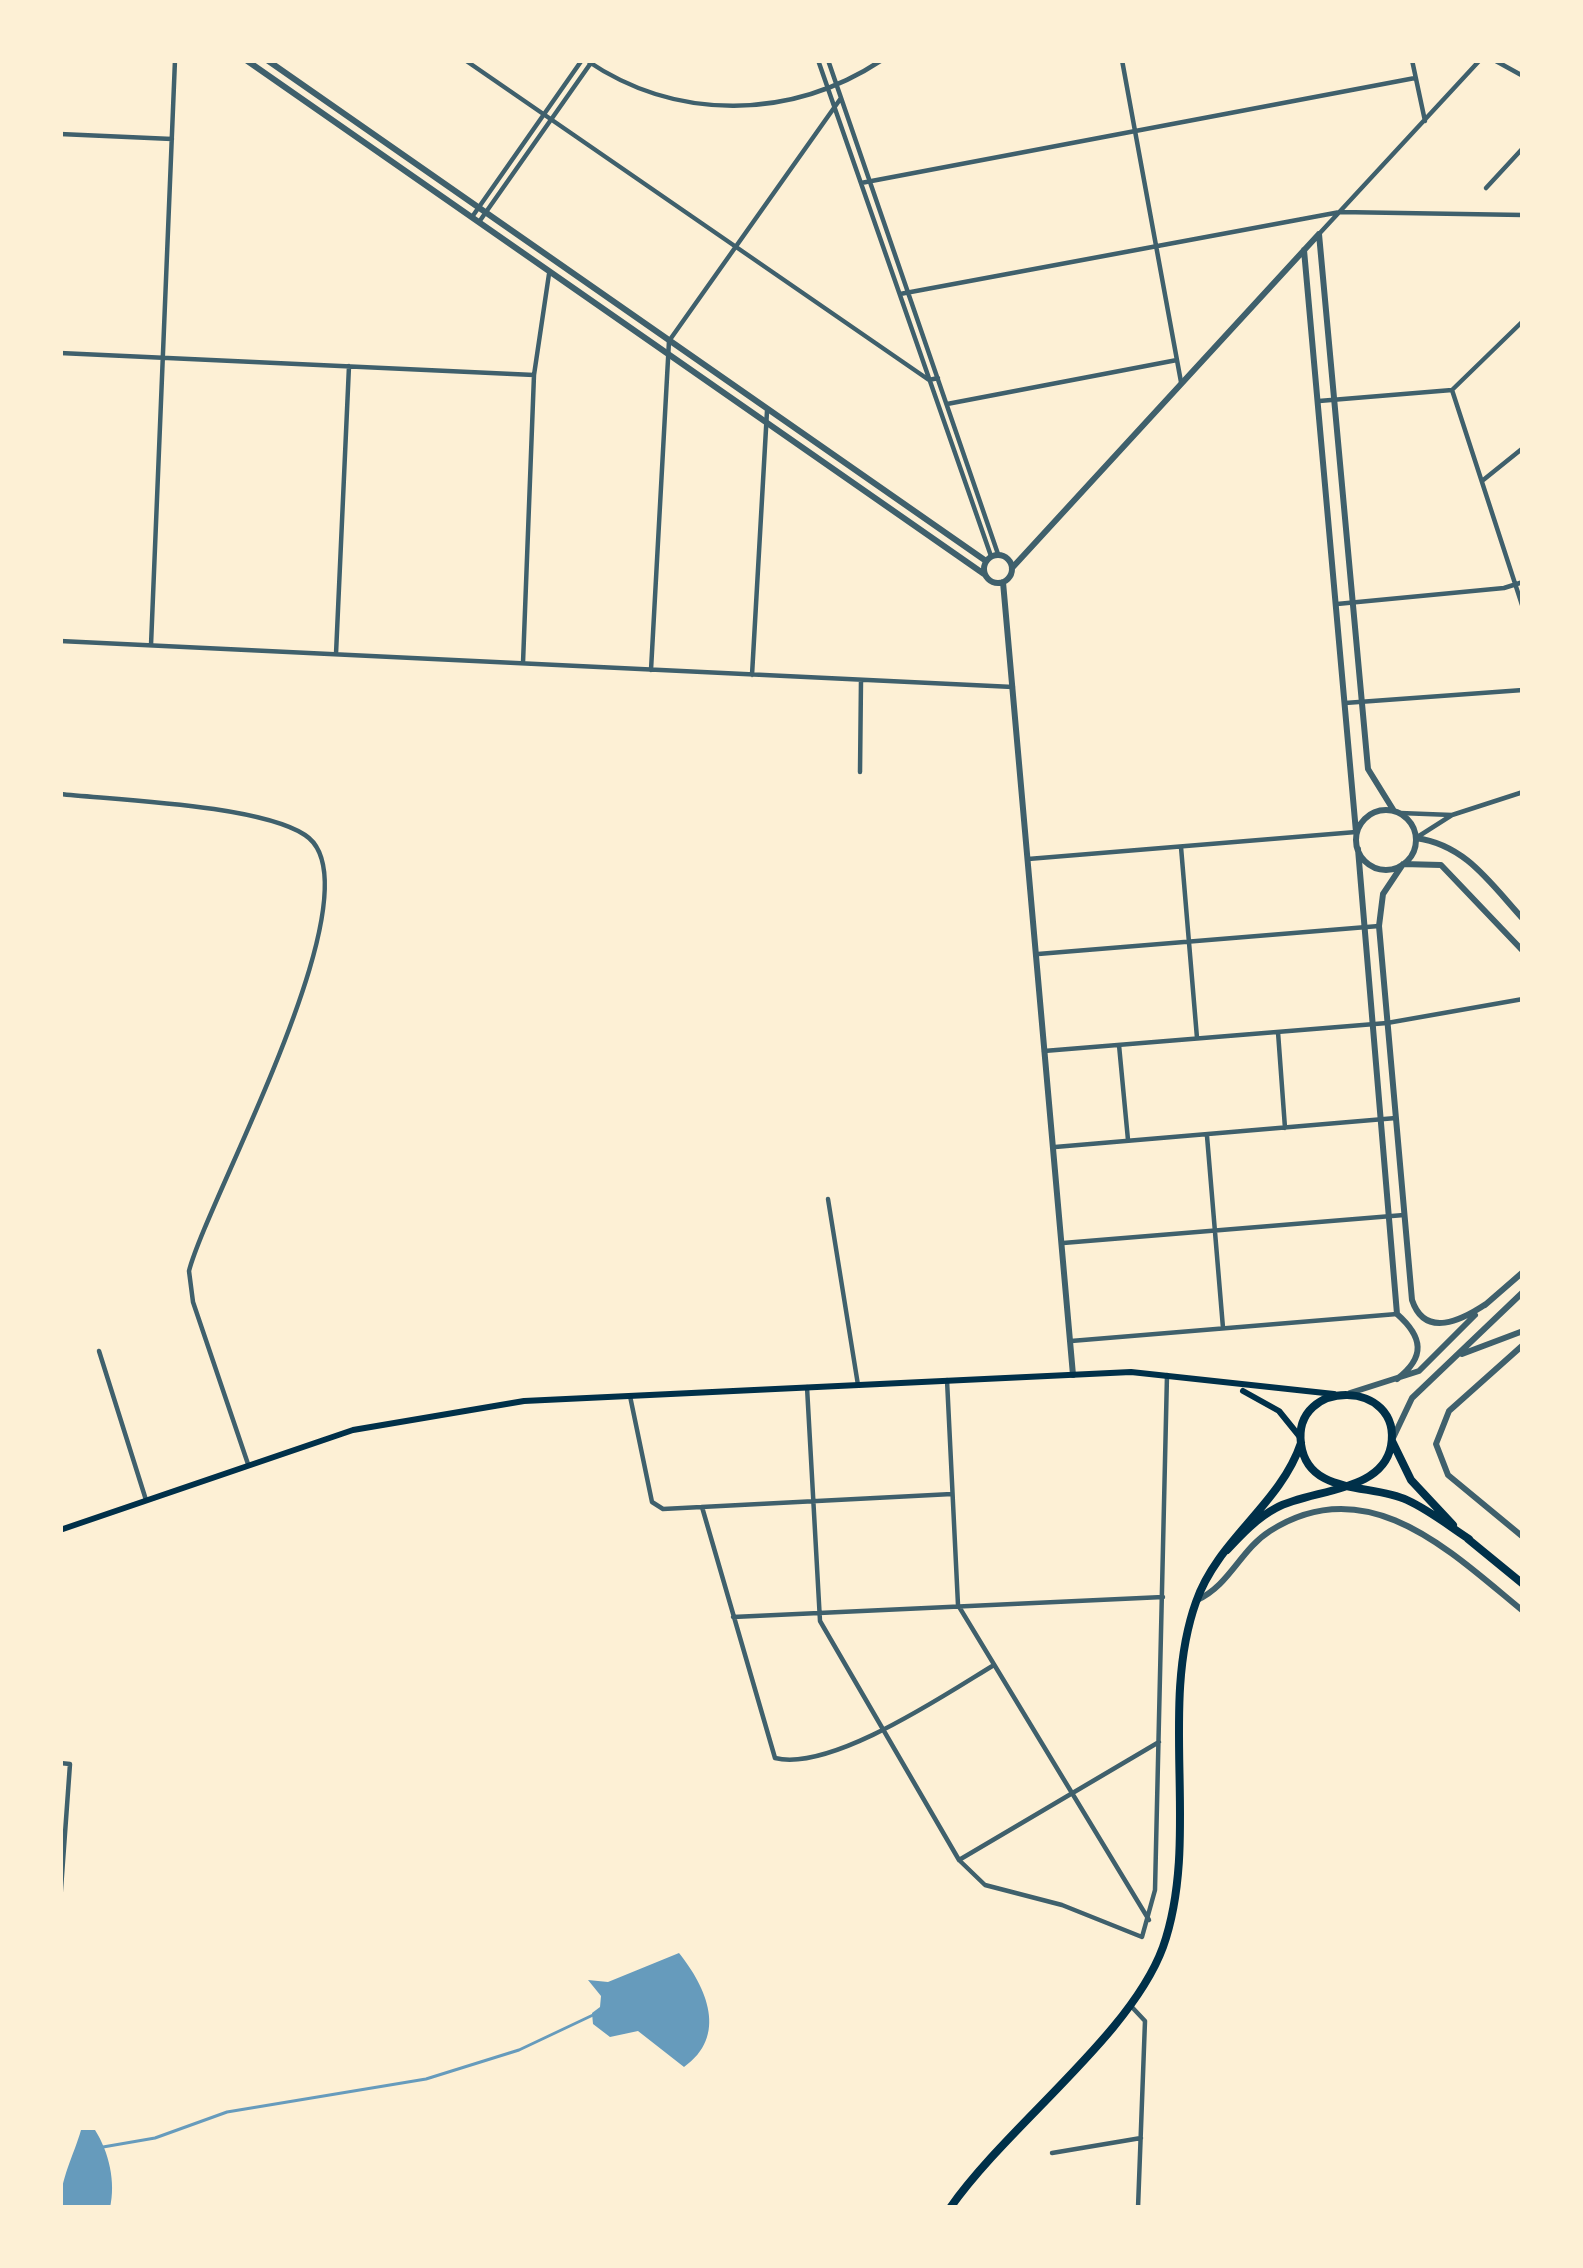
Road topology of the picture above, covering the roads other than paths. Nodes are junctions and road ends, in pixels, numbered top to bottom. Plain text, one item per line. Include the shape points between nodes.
1 (175, 60) edge
2 (246, 60) edge
3 (267, 60) edge
4 (466, 60) edge
5 (818, 60) edge
6 (828, 60) edge
7 (882, 60) edge
8 (1122, 60) edge
9 (1412, 60) edge
10 (1480, 60) edge
11 (1494, 60) edge
12 (588, 61) edge
13 (1523, 76) edge
14 (1415, 77) junction
15 (837, 85) junction
16 (829, 88) junction
17 (842, 98) junction
18 (835, 106) junction
19 (543, 114) junction
20 (550, 120) junction
21 (1425, 121) junction
22 (1134, 130) junction
23 (60, 134) edge
24 (172, 139) junction
25 (1523, 148) edge
26 (866, 182) junction
27 (1486, 188) dead end
28 (482, 209) junction
29 (1340, 212) junction
30 (1523, 215) edge
31 (475, 219) junction
32 (1319, 234) junction
33 (1157, 246) junction
34 (734, 249) junction
35 (1304, 250) junction
36 (549, 272) junction
37 (904, 293) junction
38 (1523, 321) edge
39 (669, 341) junction
40 (60, 353) edge
41 (668, 353) junction
42 (161, 357) junction
43 (1177, 360) junction
44 (349, 364) junction
45 (534, 375) junction
46 (933, 379) junction
47 (1181, 382) junction
48 (1452, 390) junction
49 (1335, 399) junction
50 (1319, 400) junction
51 (942, 405) junction
52 (766, 410) junction
53 (766, 422) junction
54 (1523, 448) edge
55 (1482, 481) junction
56 (992, 557) junction
57 (1012, 568) junction
58 (984, 574) junction
59 (1003, 582) junction
60 (1520, 584) edge
61 (1353, 602) junction
62 (1336, 604) junction
63 (1523, 608) edge
64 (60, 641) edge
65 (151, 645) junction
66 (336, 654) junction
67 (523, 663) junction
68 (651, 670) junction
69 (752, 675) junction
70 (861, 680) junction
71 (1013, 687) junction
72 (1523, 691) edge
73 (1362, 703) junction
74 (1346, 704) junction
75 (860, 772) dead end
76 (1523, 792) edge
77 (60, 794) edge
78 (1397, 812) junction
79 (1452, 815) junction
80 (1356, 832) junction
81 (1416, 838) junction
82 (1181, 845) junction
83 (1358, 849) junction
84 (1028, 859) junction
85 (1403, 864) junction
86 (1523, 919) edge
87 (1379, 926) junction
88 (1363, 927) junction
89 (1189, 942) junction
90 (1523, 951) edge
91 (1036, 954) junction
92 (1523, 998) edge
93 (1388, 1023) junction
94 (1373, 1024) junction
95 (1277, 1031) junction
96 (1198, 1038) junction
97 (1119, 1045) junction
98 (1044, 1052) junction
99 (1396, 1118) junction
100 (1380, 1119) junction
101 (1285, 1128) junction
102 (1207, 1135) junction
103 (1127, 1140) junction
104 (1052, 1148) junction
105 (828, 1199) dead end
106 (1404, 1215) junction
107 (1389, 1216) junction
108 (1214, 1232) junction
109 (1061, 1243) junction
110 (1523, 1272) edge
111 (1523, 1292) edge
112 (1486, 1304) junction
113 (1397, 1314) junction
114 (1223, 1328) junction
115 (1523, 1330) edge
116 (1071, 1342) junction
117 (1523, 1345) edge
118 (98, 1351) dead end
119 (1449, 1363) junction
120 (1073, 1375) junction
121 (1167, 1375) junction
122 (1397, 1379) junction
123 (947, 1380) junction
124 (857, 1384) junction
125 (807, 1387) junction
126 (1235, 1387) junction
127 (1350, 1393) junction
128 (1334, 1394) junction
129 (630, 1396) junction
130 (1300, 1440) junction
131 (1392, 1441) junction
132 (248, 1464) junction
133 (1346, 1485) junction
134 (952, 1494) junction
135 (146, 1500) junction
136 (812, 1500) junction
137 (702, 1507) junction
138 (60, 1530) edge
139 (1523, 1537) edge
140 (1469, 1540) junction
141 (1214, 1564) junction
142 (1523, 1584) edge
143 (1163, 1597) junction
144 (1196, 1601) junction
145 (958, 1605) junction
146 (819, 1612) junction
147 (1523, 1612) edge
148 (733, 1617) junction
149 (994, 1665) junction
150 (882, 1731) junction
151 (1159, 1742) junction
152 (60, 1763) edge
153 (1072, 1793) junction
154 (959, 1860) junction
155 (62, 1903) edge
156 (1148, 1920) junction
157 (1130, 2006) junction
158 (1141, 2138) junction
159 (1052, 2153) dead end
160 (950, 2208) edge
161 (1138, 2208) edge

1 - 24 street
2 - 31 street
3 - 28 street
4 - 19 street
5 - 16 street
6 - 15 street
7 - 15 street
8 - 22 street
9 - 14 street
10 - 21 street
11 - 13 street
12 - 16 street via 641,89 716,106 773,104
12 - 19 street
12 - 20 street
14 - 21 street
14 - 22 street
15 - 16 street
15 - 17 street
16 - 18 street
17 - 18 street
17 - 26 street
18 - 26 street
18 - 34 street
19 - 20 street
19 - 28 street
20 - 28 street
20 - 34 street
21 - 29 street
22 - 26 street
22 - 33 street
23 - 24 street
24 - 42 street
25 - 27 street
26 - 37 street
28 - 31 street
28 - 39 street
29 - 30 street
29 - 32 street
29 - 33 street
31 - 36 street
32 - 35 street
32 - 49 street
33 - 37 street
33 - 43 street
34 - 39 street
34 - 46 street
35 - 47 street
35 - 50 street
36 - 41 street
36 - 45 street
37 - 46 street
38 - 48 street
39 - 41 street
39 - 52 street
40 - 42 street
41 - 53 street
41 - 68 street
42 - 44 street
42 - 65 street
43 - 47 street
43 - 51 street
44 - 45 street
44 - 66 street
45 - 67 street
46 - 51 street
47 - 57 street
48 - 49 street
48 - 55 street
49 - 50 street
49 - 61 street
50 - 62 street
51 - 56 street
52 - 53 street
52 - 56 street
53 - 58 street
53 - 69 street
54 - 55 street
55 - 60 street
56 - 57 street
56 - 58 street
57 - 59 street
58 - 59 street
59 - 71 street
60 - 61 street
60 - 63 street
61 - 62 street
61 - 73 street
62 - 74 street
64 - 65 street
65 - 66 street
66 - 67 street
67 - 68 street
68 - 69 street
69 - 70 street
70 - 71 street
70 - 75 street
71 - 84 street
72 - 73 street
73 - 74 street
73 - 78 street via 1368,770
74 - 80 street
76 - 79 street
77 - 132 street via 289,827 318,846 328,867 297,1009 189,1271
78 - 79 street
78 - 80 street via 1372,814
78 - 81 street
79 - 81 street
80 - 82 street
80 - 83 street
81 - 85 street
81 - 86 street via 1460,852
82 - 84 street
82 - 89 street
83 - 85 street via 1380,869
83 - 88 street
84 - 91 street
85 - 87 street via 1383,894
85 - 90 street via 1445,868
87 - 88 street
87 - 93 street
88 - 89 street
88 - 94 street
89 - 91 street
89 - 96 street
91 - 98 street
92 - 93 street
93 - 94 street
93 - 99 street
94 - 95 street
94 - 100 street
95 - 96 street
95 - 101 street
96 - 97 street
97 - 98 street
97 - 103 street
98 - 104 street
99 - 100 street
99 - 106 street
100 - 101 street
100 - 107 street
101 - 102 street
102 - 103 street
102 - 108 street
103 - 104 street
104 - 109 street
105 - 124 street
106 - 107 street
106 - 112 street via 1415,1310 1443,1324
107 - 108 street
107 - 113 street
108 - 109 street
108 - 114 street
109 - 116 street
110 - 112 street
111 - 119 street
112 - 122 street via 1419,1371
113 - 114 street
113 - 122 street via 1420,1346 1412,1368
114 - 116 street
115 - 119 street
116 - 120 street
117 - 139 street via 1449,1411 1438,1432 1448,1475
118 - 135 street
119 - 131 street via 1412,1398
120 - 121 main road
120 - 123 main road
121 - 126 main road
121 - 143 street
122 - 127 street
123 - 124 main road
123 - 134 street
124 - 125 main road
125 - 129 main road
125 - 136 street
126 - 128 main road
126 - 130 main road via 1279,1411
127 - 128 highway
127 - 131 highway via 1382,1409
128 - 130 highway via 1309,1412
129 - 132 main road via 406,1418
129 - 137 street via 652,1502
130 - 133 highway via 1315,1472
130 - 141 highway via 1283,1479
131 - 133 highway via 1381,1468
131 - 140 highway via 1411,1480
132 - 135 main road
133 - 140 highway via 1406,1499
133 - 141 highway via 1279,1506
134 - 136 street
134 - 145 street
135 - 138 main road
136 - 137 street
136 - 146 street
137 - 148 street
140 - 142 highway
141 - 144 highway
143 - 145 street
143 - 151 street
144 - 147 street via 1222,1586 1266,1533 1337,1509 1419,1528
144 - 157 highway via 1185,1655 1173,1910 1156,1963
145 - 146 street
145 - 149 street
146 - 148 street
146 - 150 street
148 - 150 street via 775,1758
149 - 150 street
149 - 153 street
150 - 154 street
151 - 153 street
151 - 156 street via 1156,1890
152 - 155 street via 70,1764
153 - 154 street
153 - 156 street
154 - 156 street via 985,1885 1142,1937
157 - 158 street via 1145,2021
157 - 160 highway
158 - 159 street
158 - 161 street

